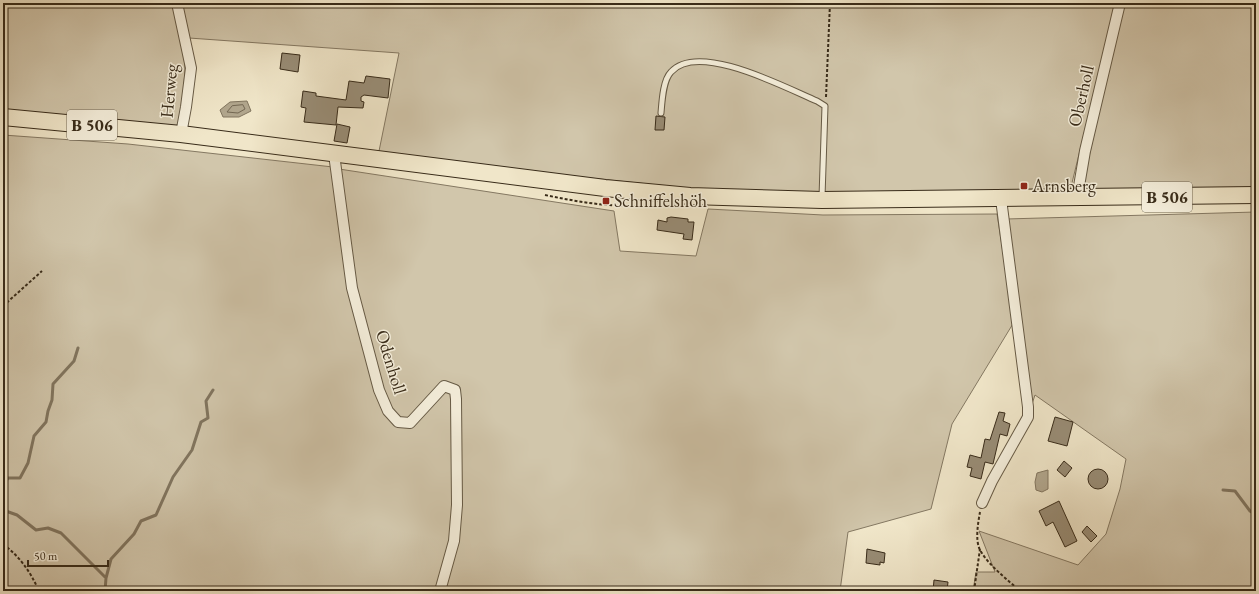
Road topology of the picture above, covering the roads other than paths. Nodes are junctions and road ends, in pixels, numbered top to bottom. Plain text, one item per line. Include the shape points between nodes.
1 (177, 3) edge
2 (1120, 3) edge
3 (661, 113) dead end
4 (3, 118) edge
5 (181, 134) junction
6 (334, 154) junction
7 (1256, 195) edge
8 (1077, 198) junction
9 (1001, 199) junction
10 (822, 200) junction
11 (982, 503) road end
12 (440, 591) edge

1 - 5 street, Herweg via 191,68
2 - 8 street, Oberholl via 1085,151
3 - 10 lane via 662,96 671,70 677,66 703,62 736,66 825,106
4 - 5 main road, B 506
5 - 6 main road, B 506
6 - 10 main road, B 506 via 605,188 690,196
6 - 12 street, Odenholl via 352,288 379,390 388,411 398,422 410,423 444,386 454,390 457,505 454,541
7 - 8 main road, B 506
8 - 9 main road, B 506
9 - 10 main road, B 506
9 - 11 street via 1028,417

